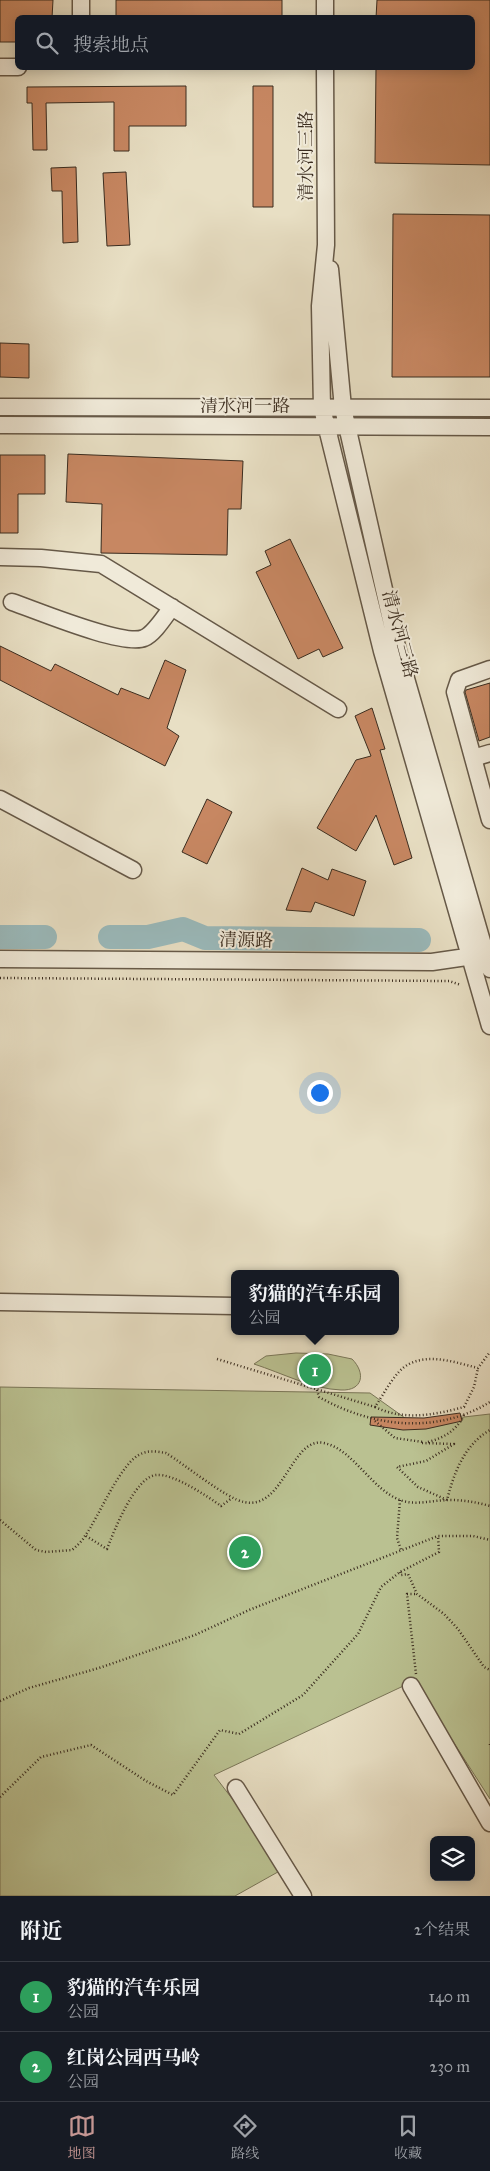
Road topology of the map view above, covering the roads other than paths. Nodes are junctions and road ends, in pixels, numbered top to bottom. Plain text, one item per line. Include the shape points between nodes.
1 (81, 0) edge
2 (325, 0) edge
3 (81, 15) edge
4 (325, 15) edge
5 (0, 67) edge
6 (15, 67) edge
7 (325, 70) edge
8 (326, 245) junction
9 (0, 407) edge
10 (322, 408) junction
11 (343, 408) junction
12 (490, 408) edge
13 (0, 426) edge
14 (327, 426) junction
15 (348, 426) junction
16 (490, 427) edge
17 (0, 557) edge
18 (12, 602) dead end
19 (172, 607) junction
20 (490, 669) edge
21 (338, 709) dead end
22 (490, 753) edge
23 (473, 758) junction
24 (0, 799) edge
25 (490, 820) edge
26 (133, 870) dead end
27 (0, 959) edge
28 (484, 960) edge
29 (0, 967) edge
30 (490, 1026) edge
31 (0, 1302) edge
32 (231, 1306) edge
33 (412, 1688) road end
34 (236, 1788) dead end
35 (490, 1822) edge
36 (303, 1896) edge

1 - 3 street
2 - 4 street
5 - 6 street
7 - 8 street, 清水河三路
8 - 10 street, 清水河三路 via 320,306
8 - 11 street, 清水河三路
9 - 10 street, 清水河一路
10 - 11 street, 清水河一路
10 - 14 street, 清水河三路
11 - 12 street, 清水河一路
11 - 15 street, 清水河三路
13 - 14 street, 清水河一路
14 - 15 street, 清水河一路
14 - 28 street, 清水河三路 via 382,651
15 - 16 street, 清水河一路
15 - 28 street, 清水河三路 via 398,651
17 - 19 street via 102,564
18 - 19 street via 130,641 145,638
19 - 21 street
20 - 23 street via 459,680 455,692
22 - 23 street
23 - 25 street
24 - 26 street
27 - 28 street, 清源路
28 - 29 street, 清源路 via 432,970
28 - 30 street, 清水河三路
31 - 32 street
33 - 35 street
34 - 36 street

